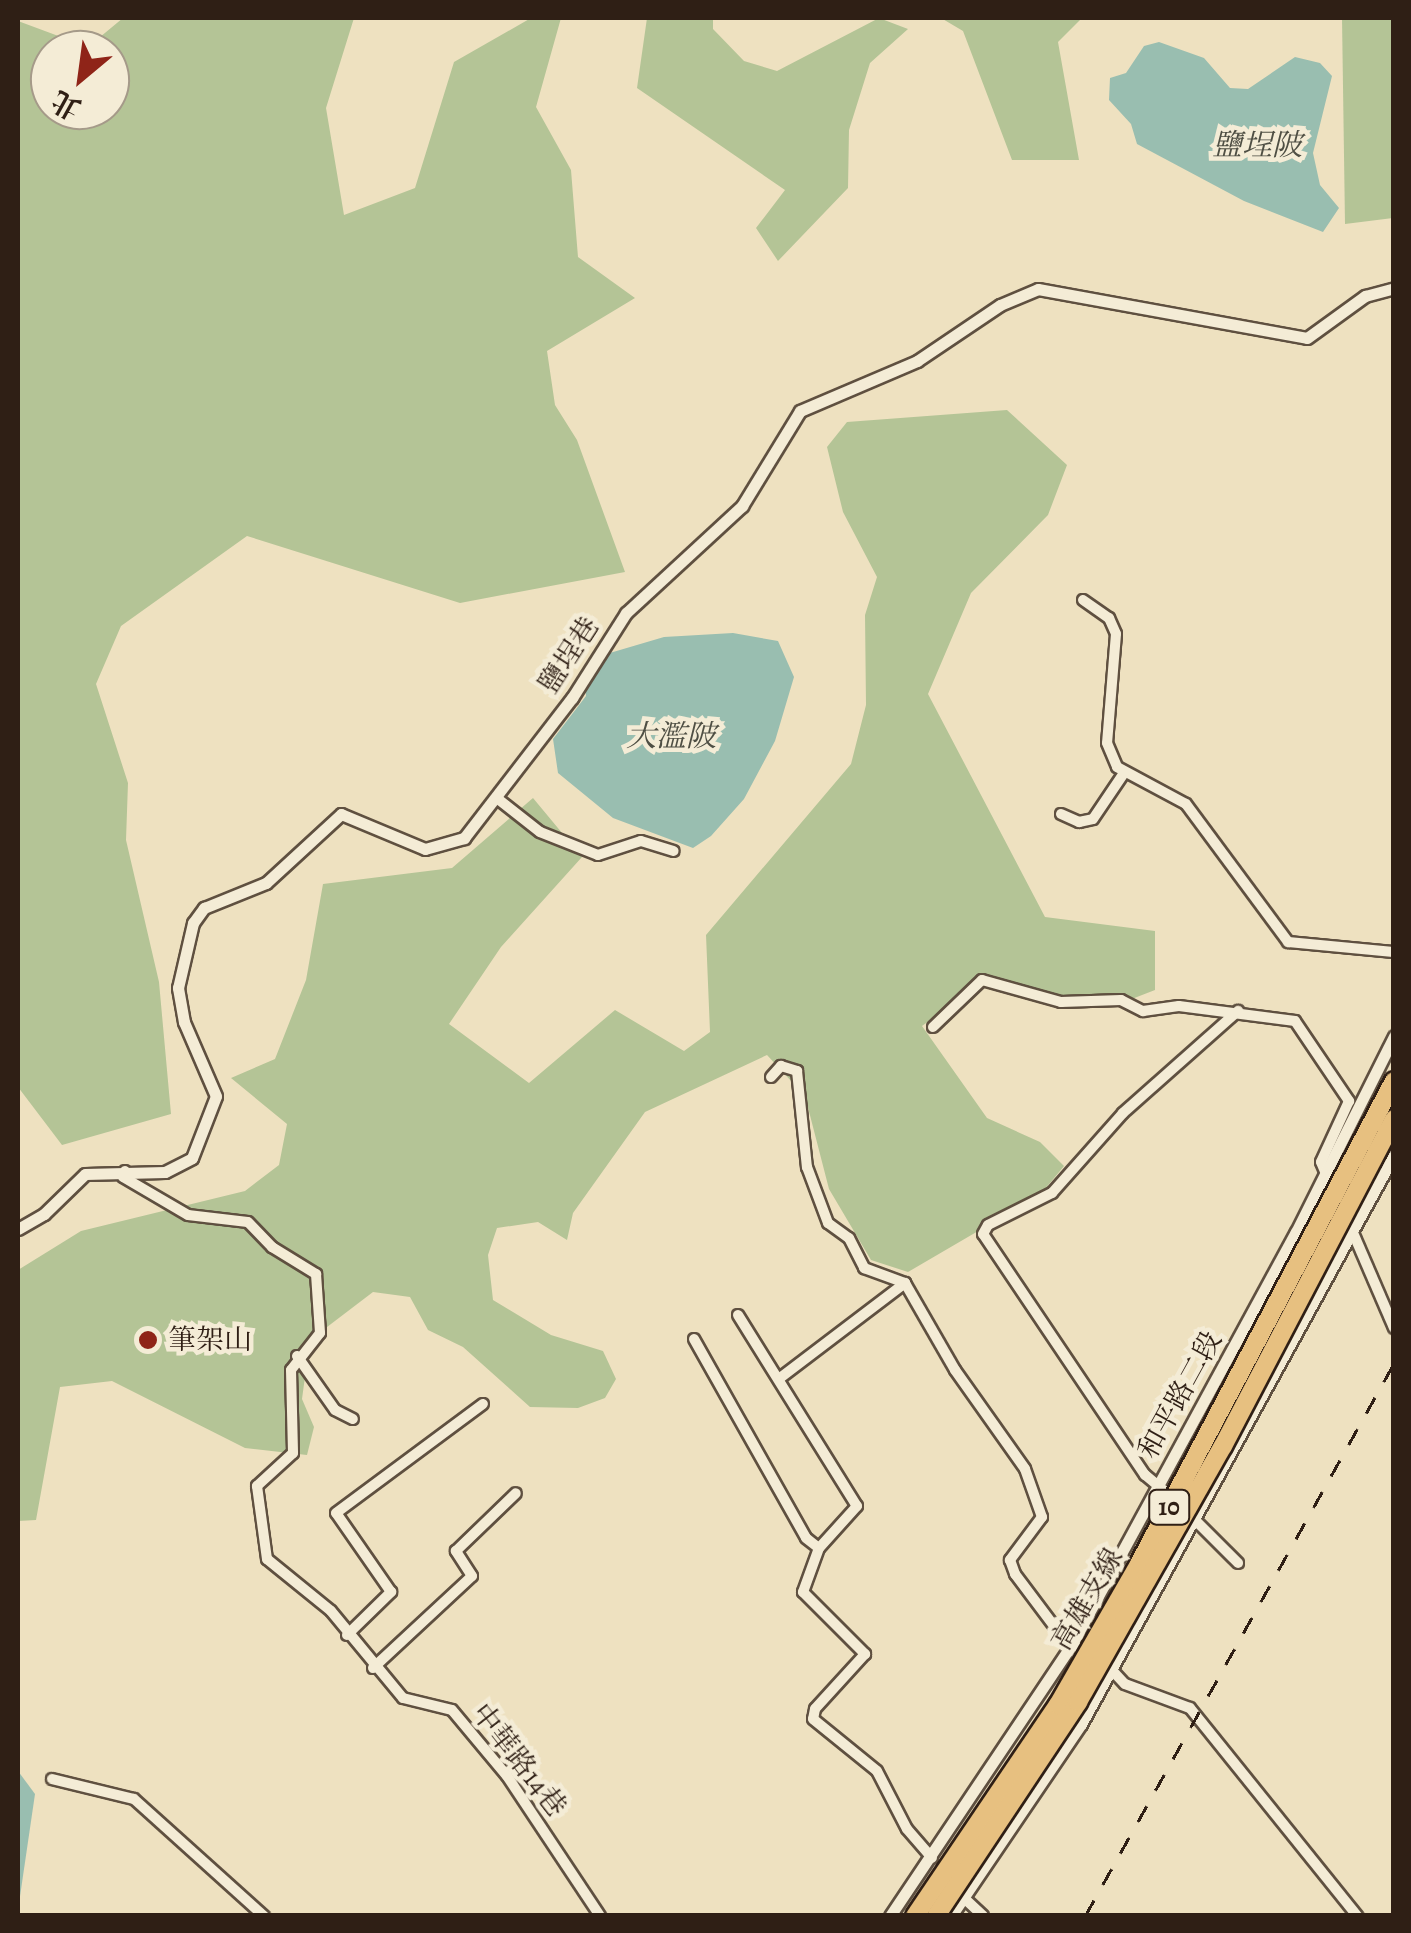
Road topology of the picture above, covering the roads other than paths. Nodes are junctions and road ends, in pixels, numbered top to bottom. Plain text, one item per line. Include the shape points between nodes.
1 (1394, 288) edge
2 (1083, 600) dead end
3 (1124, 772) junction
4 (498, 799) junction
5 (1060, 814) dead end
6 (673, 851) dead end
7 (1394, 952) edge
8 (1238, 1011) junction
9 (933, 1028) dead end
10 (1394, 1036) edge
11 (771, 1077) dead end
12 (1394, 1081) edge
13 (1394, 1119) edge
14 (1394, 1155) edge
15 (126, 1170) junction
16 (1326, 1176) junction
17 (18, 1229) edge
18 (1354, 1234) junction
19 (905, 1283) junction
20 (738, 1315) dead end
21 (1394, 1328) edge
22 (694, 1339) dead end
23 (297, 1356) junction
24 (780, 1378) junction
25 (483, 1404) dead end
26 (353, 1418) dead end
27 (1160, 1484) junction
28 (516, 1493) dead end
29 (1196, 1522) junction
30 (819, 1548) junction
31 (1238, 1563) dead end
32 (347, 1635) junction
33 (1072, 1644) junction
34 (373, 1668) junction
35 (1111, 1669) junction
36 (52, 1779) dead end
37 (932, 1858) junction
38 (964, 1898) junction
39 (264, 1916) edge
40 (600, 1916) edge
41 (890, 1916) edge
42 (915, 1916) edge
43 (936, 1916) edge
44 (952, 1916) edge
45 (983, 1916) edge
46 (1357, 1916) edge

1 - 4 street, 鹽埕巷 via 1365,296 1307,338 1038,290 1000,305 917,361 813,402 782,434 742,506 626,613
2 - 3 street via 1109,618 1116,634 1108,752
3 - 5 street via 1093,819 1079,822
3 - 7 street via 1186,804 1288,942
4 - 6 street via 540,832 598,854 642,841
4 - 15 street, 鹽埕巷 via 464,838 437,848 412,846 340,814 266,883 204,908 184,951 178,996 215,1102 185,1164 165,1172
8 - 9 street via 1062,1002 982,980
8 - 16 street via 1295,1021 1348,1096 1324,1149
8 - 27 street via 1122,1113 1052,1193 984,1228 1145,1475
10 - 16 street, 和平路二段
11 - 19 street via 781,1066 797,1070 807,1166 828,1224 848,1238 864,1268
12 - 42 highway, 高雄支線 / 10, bridge via 1058,1705
13 - 43 highway, 高雄支線 / 10, bridge via 1232,1430 1078,1702
14 - 18 street
15 - 17 street, 鹽埕巷 via 80,1177 44,1214
15 - 23 street, 中華路14巷 via 124,1176 188,1215 248,1222 272,1247 316,1274 320,1333
16 - 18 street
16 - 27 street, 和平路二段
18 - 21 street
18 - 29 street
19 - 24 street
19 - 33 street via 955,1370 1025,1469 1042,1517 1010,1560 1040,1611
20 - 24 street
22 - 30 street via 806,1538
23 - 26 street via 335,1410
23 - 32 street, 中華路14巷 via 289,1391 293,1453 257,1486 267,1559 332,1611
24 - 30 street via 857,1506
25 - 32 street via 336,1512 391,1592
27 - 29 street
27 - 33 street, 和平路二段
28 - 34 street via 456,1551 472,1576
29 - 31 street
29 - 35 street
30 - 37 street via 804,1592 865,1654 814,1709 813,1719 876,1771
32 - 34 street, 中華路14巷
33 - 35 street
33 - 37 street, 和平路二段
34 - 40 street, 中華路14巷 via 403,1698 452,1710 507,1776
35 - 38 street
35 - 46 street via 1125,1684 1190,1708
36 - 39 street via 134,1799
37 - 41 street, 和平路二段
38 - 44 street
38 - 45 street

